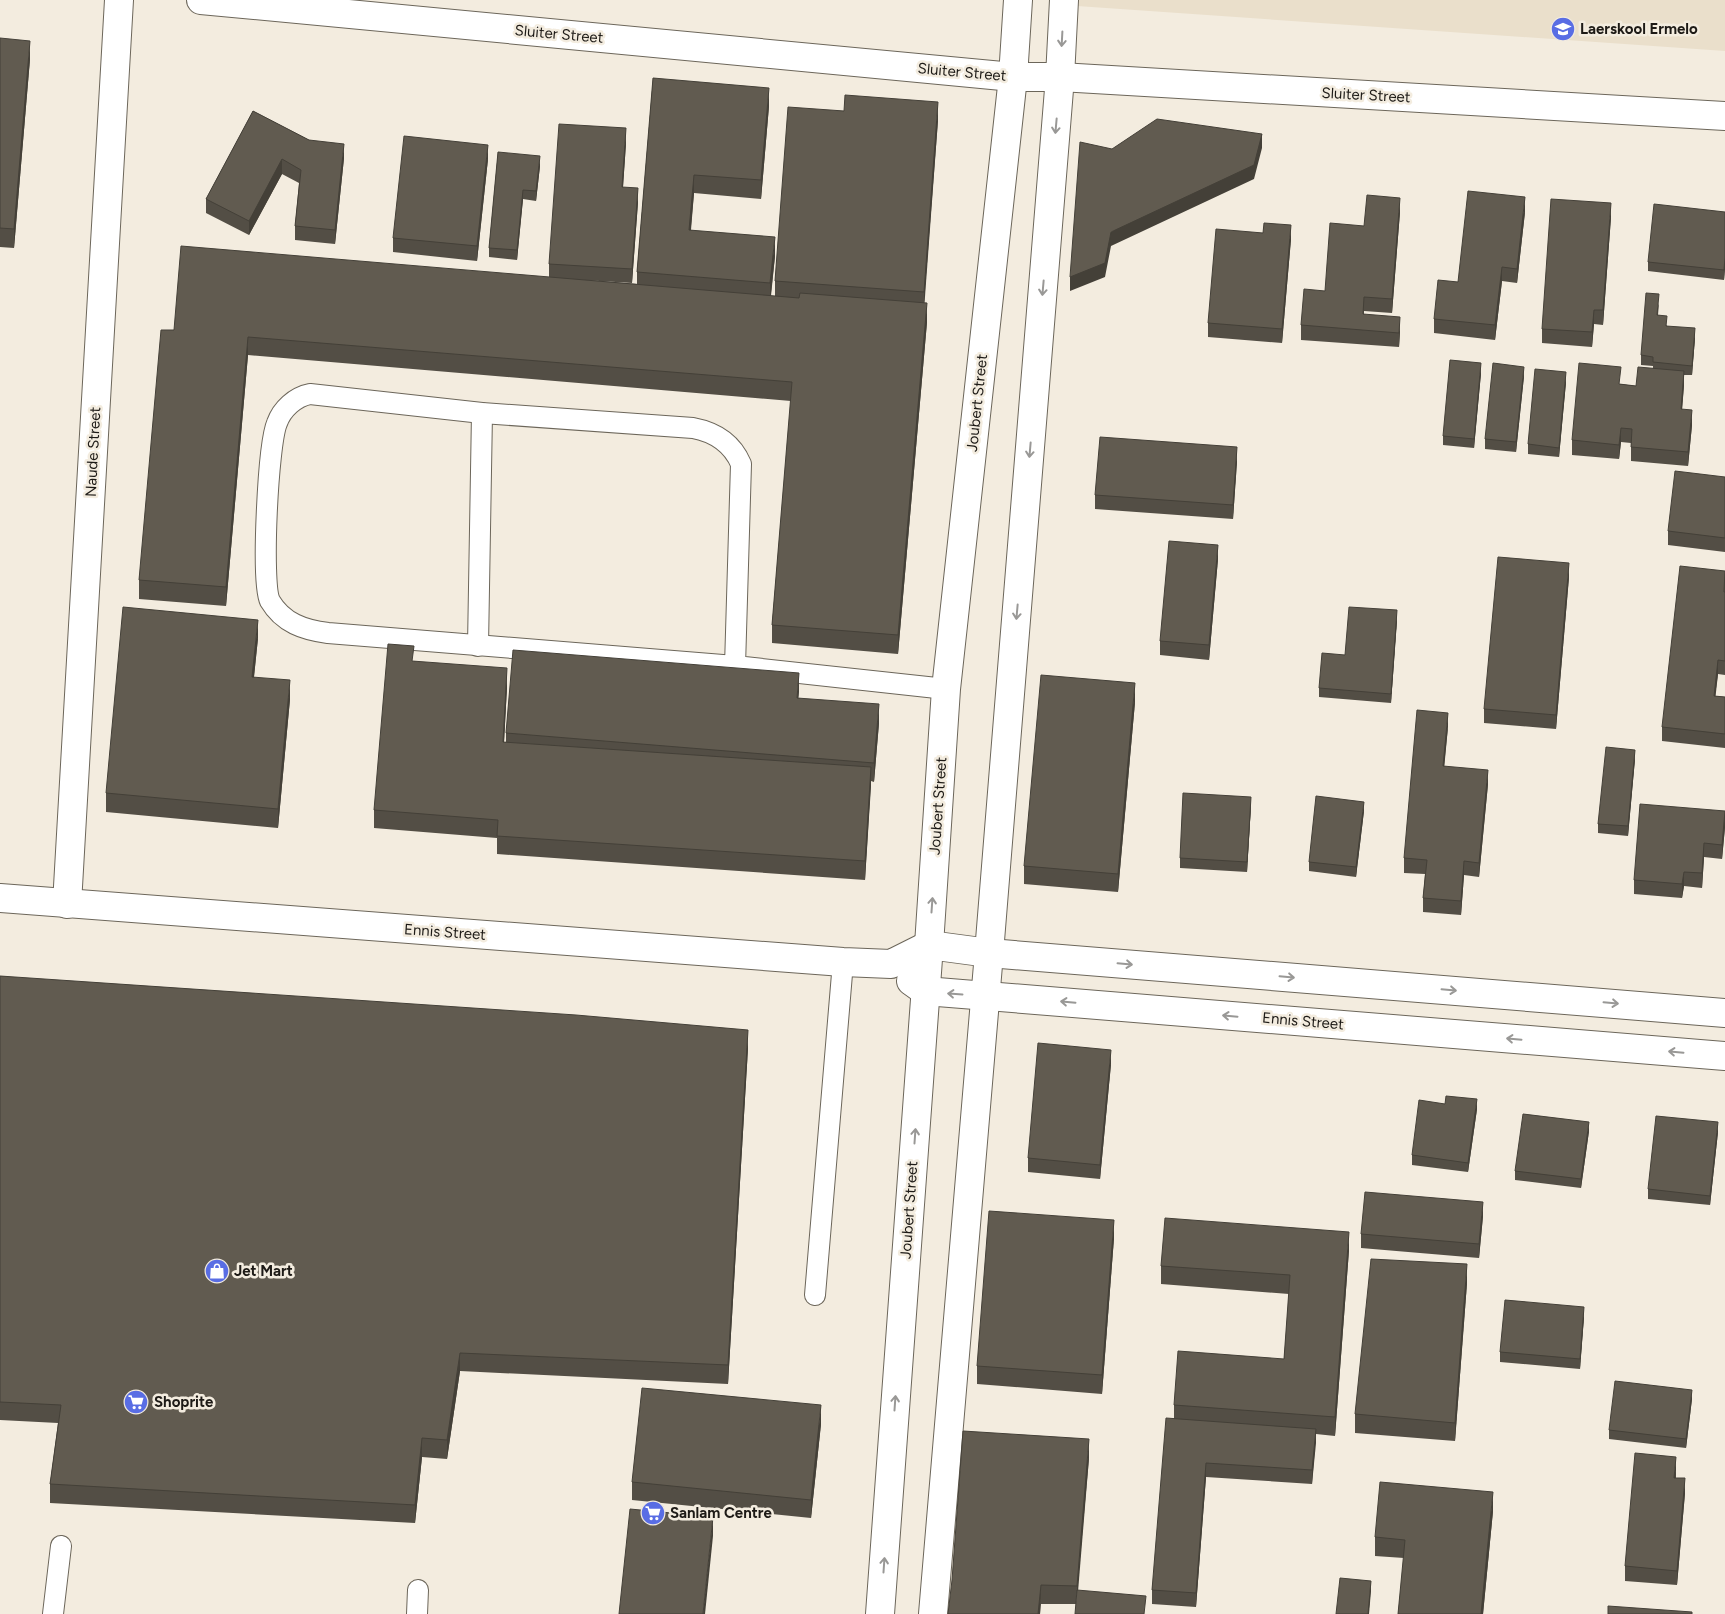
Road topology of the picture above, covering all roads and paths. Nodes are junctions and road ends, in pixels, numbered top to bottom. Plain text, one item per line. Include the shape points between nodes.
1 (119, 0) edge
2 (201, 0) edge
3 (1018, 0) edge
4 (1064, 0) edge
5 (1013, 77) junction
6 (1060, 78) junction
7 (1725, 116) edge
8 (482, 413) junction
9 (478, 646) junction
10 (736, 666) junction
11 (946, 689) junction
12 (0, 898) edge
13 (67, 904) junction
14 (929, 945) junction
15 (989, 953) junction
16 (843, 962) junction
17 (891, 964) junction
18 (925, 992) junction
19 (985, 996) junction
20 (1725, 1013) edge
21 (1725, 1056) edge
22 (815, 1295) dead end
23 (61, 1546) dead end
24 (418, 1590) dead end
25 (53, 1614) edge
26 (417, 1614) edge
27 (880, 1614) edge
28 (932, 1614) edge

1 - 13 street, Naude Street
2 - 5 street, Sluiter Street
3 - 5 street, Joubert Street
4 -> 6 street
5 - 6 street, Sluiter Street
5 - 11 street, Joubert Street
6 - 7 street, Sluiter Street
6 -> 15 street
8 - 9 lane
8 - 9 lane via 310,394 297,399 283,411 271,445 266,576 269,599 280,614 309,631
8 - 10 lane via 692,428 705,430 727,443 741,464
9 - 10 lane
10 - 11 lane
14 -> 11 street, Joubert Street
12 - 13 street, Ennis Street
13 - 16 street, Ennis Street
14 - 15 street
14 - 17 street, Ennis Street
14 - 18 street, Joubert Street
15 - 19 street
15 -> 20 street
16 - 17 street, Ennis Street
16 - 22 lane
17 - 18 street
19 -> 18 street, Ennis Street
27 -> 18 street, Joubert Street
21 -> 19 street, Ennis Street
19 - 28 street
23 - 25 lane
24 - 26 lane

